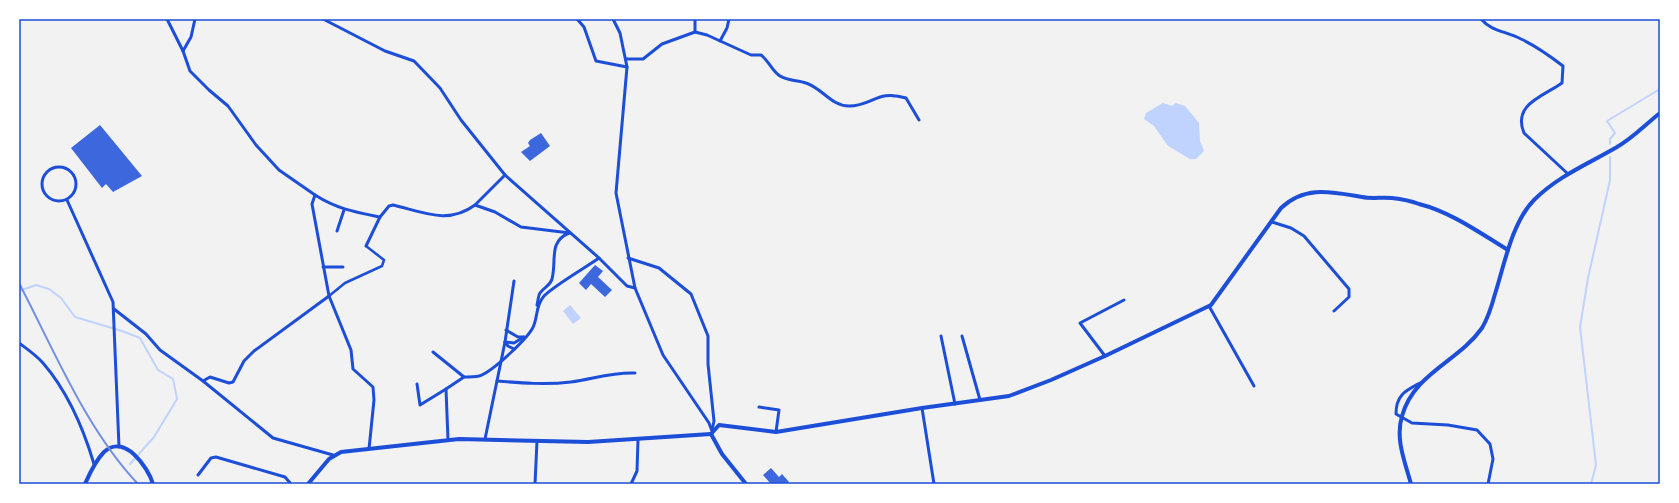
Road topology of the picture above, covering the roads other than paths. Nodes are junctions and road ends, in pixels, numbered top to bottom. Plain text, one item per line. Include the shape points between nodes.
1 (167, 19) edge
2 (195, 19) edge
3 (323, 19) edge
4 (577, 19) edge
5 (613, 19) edge
6 (694, 19) edge
7 (729, 19) edge
8 (1481, 19) edge
9 (695, 32) junction
10 (720, 41) junction
11 (183, 51) junction
12 (626, 59) junction
13 (627, 67) junction
14 (1660, 113) edge
15 (919, 120) dead end
16 (1567, 173) junction
17 (505, 175) junction
18 (315, 195) junction
19 (67, 200) junction
20 (475, 204) junction
21 (344, 210) junction
22 (380, 217) junction
23 (1272, 222) junction
24 (337, 231) dead end
25 (570, 233) junction
26 (366, 246) joint
27 (1508, 250) junction
28 (599, 258) junction
29 (628, 258) junction
30 (323, 266) junction
31 (343, 267) dead end
32 (514, 281) dead end
33 (635, 288) junction
34 (329, 296) junction
35 (1124, 300) dead end
36 (1209, 306) junction
37 (537, 307) junction
38 (114, 309) junction
39 (1334, 311) dead end
40 (506, 330) junction
41 (526, 336) junction
42 (941, 336) dead end
43 (962, 336) dead end
44 (505, 342) junction
45 (19, 343) edge
46 (514, 349) junction
47 (433, 352) dead end
48 (1105, 356) junction
49 (500, 361) junction
50 (635, 373) dead end
51 (464, 378) junction
52 (203, 381) junction
53 (497, 381) junction
54 (1421, 382) junction
55 (417, 384) dead end
56 (1254, 386) dead end
57 (446, 389) junction
58 (980, 400) junction
59 (955, 404) junction
60 (759, 407) dead end
61 (922, 408) junction
62 (1402, 416) junction
63 (712, 432) junction
64 (776, 432) junction
65 (485, 439) junction
66 (448, 440) junction
67 (638, 440) junction
68 (537, 441) junction
69 (119, 447) junction
70 (369, 448) junction
71 (333, 456) junction
72 (94, 464) junction
73 (198, 475) dead end
74 (743, 483) edge
75 (85, 484) edge
76 (154, 484) edge
77 (291, 484) edge
78 (308, 484) edge
79 (535, 484) edge
80 (631, 484) edge
81 (934, 484) edge
82 (1411, 484) edge
83 (1488, 484) edge

1 - 11 street
2 - 11 street via 191,37
3 - 17 street via 385,51 414,61 440,88 461,120
4 - 13 street via 584,27 596,61
5 - 12 street via 620,33
6 - 9 street
7 - 10 street
8 - 16 street via 1491,29 1521,39 1563,66 1562,83 1529,102 1523,113 1521,126 1524,133
9 - 10 street
9 - 12 street via 662,44 643,59
10 - 15 street via 751,54 762,55 779,75 807,83 832,102 849,106 863,104 883,95 906,98
11 - 18 street via 190,71 228,106 256,145 279,170
12 - 13 street
13 - 29 street via 616,193
14 - 16 street via 1619,146
16 - 27 street via 1532,201 1514,232
17 - 20 street
17 - 25 street
18 - 21 street
18 - 30 street via 312,204
19 - 19 street via 76,188 74,177 66,168 56,166 49,169 42,180 45,194 54,200
19 - 38 street
20 - 22 street via 464,213 448,217 393,205
20 - 25 street via 521,227
21 - 22 street
21 - 24 street
22 - 26 street
23 - 27 street via 1291,198 1311,193 1325,191 1363,198 1392,198 1420,204 1465,223
23 - 36 street
23 - 39 street via 1291,228 1304,236 1349,289 1350,296
25 - 28 street
25 - 37 street via 561,237 556,245 552,279 540,293
26 - 34 street via 381,256 384,260 382,266 345,283
27 - 54 street via 1490,311 1482,328 1467,344
28 - 33 street via 627,286
28 - 37 street via 544,296
29 - 33 street
29 - 63 street via 659,268 691,294 708,336 714,421
30 - 31 street
30 - 34 street
32 - 40 street
33 - 63 street via 663,355 709,423
34 - 52 street via 254,351 244,361 233,382 210,377
34 - 70 street via 351,350 353,369 373,387
35 - 48 street via 1080,323
36 - 48 street
36 - 56 street
37 - 41 street via 534,325
38 - 52 street via 146,334 160,350
38 - 69 street
40 - 41 street via 518,338
40 - 44 street
41 - 44 street via 514,342
41 - 46 street
42 - 59 street
43 - 58 street
44 - 46 street
44 - 49 street
45 - 72 street via 42,362 65,392 87,439
46 - 49 street
47 - 51 street
48 - 58 street via 1009,396
49 - 51 street via 479,376
49 - 53 street
50 - 53 street via 618,372 571,382 539,384
51 - 57 street
52 - 71 street via 273,438
53 - 65 street
54 - 62 street via 1410,395
54 - 62 street via 1404,392 1396,403 1396,414
55 - 57 street via 420,405
57 - 66 street
58 - 59 street
59 - 61 street
60 - 64 street via 779,410
61 - 64 street
61 - 81 street
62 - 82 street via 1399,433
62 - 83 street via 1412,423 1477,430 1490,444 1493,459
63 - 64 street via 719,424
63 - 67 street
63 - 74 street via 722,454
65 - 66 street
65 - 68 street
66 - 70 street
67 - 68 street
67 - 80 street via 637,471
68 - 79 street
69 - 72 street via 110,448
69 - 76 street via 129,450 138,458
70 - 71 street via 341,452
71 - 78 street
72 - 75 street
73 - 77 street via 211,458 216,457 285,477

